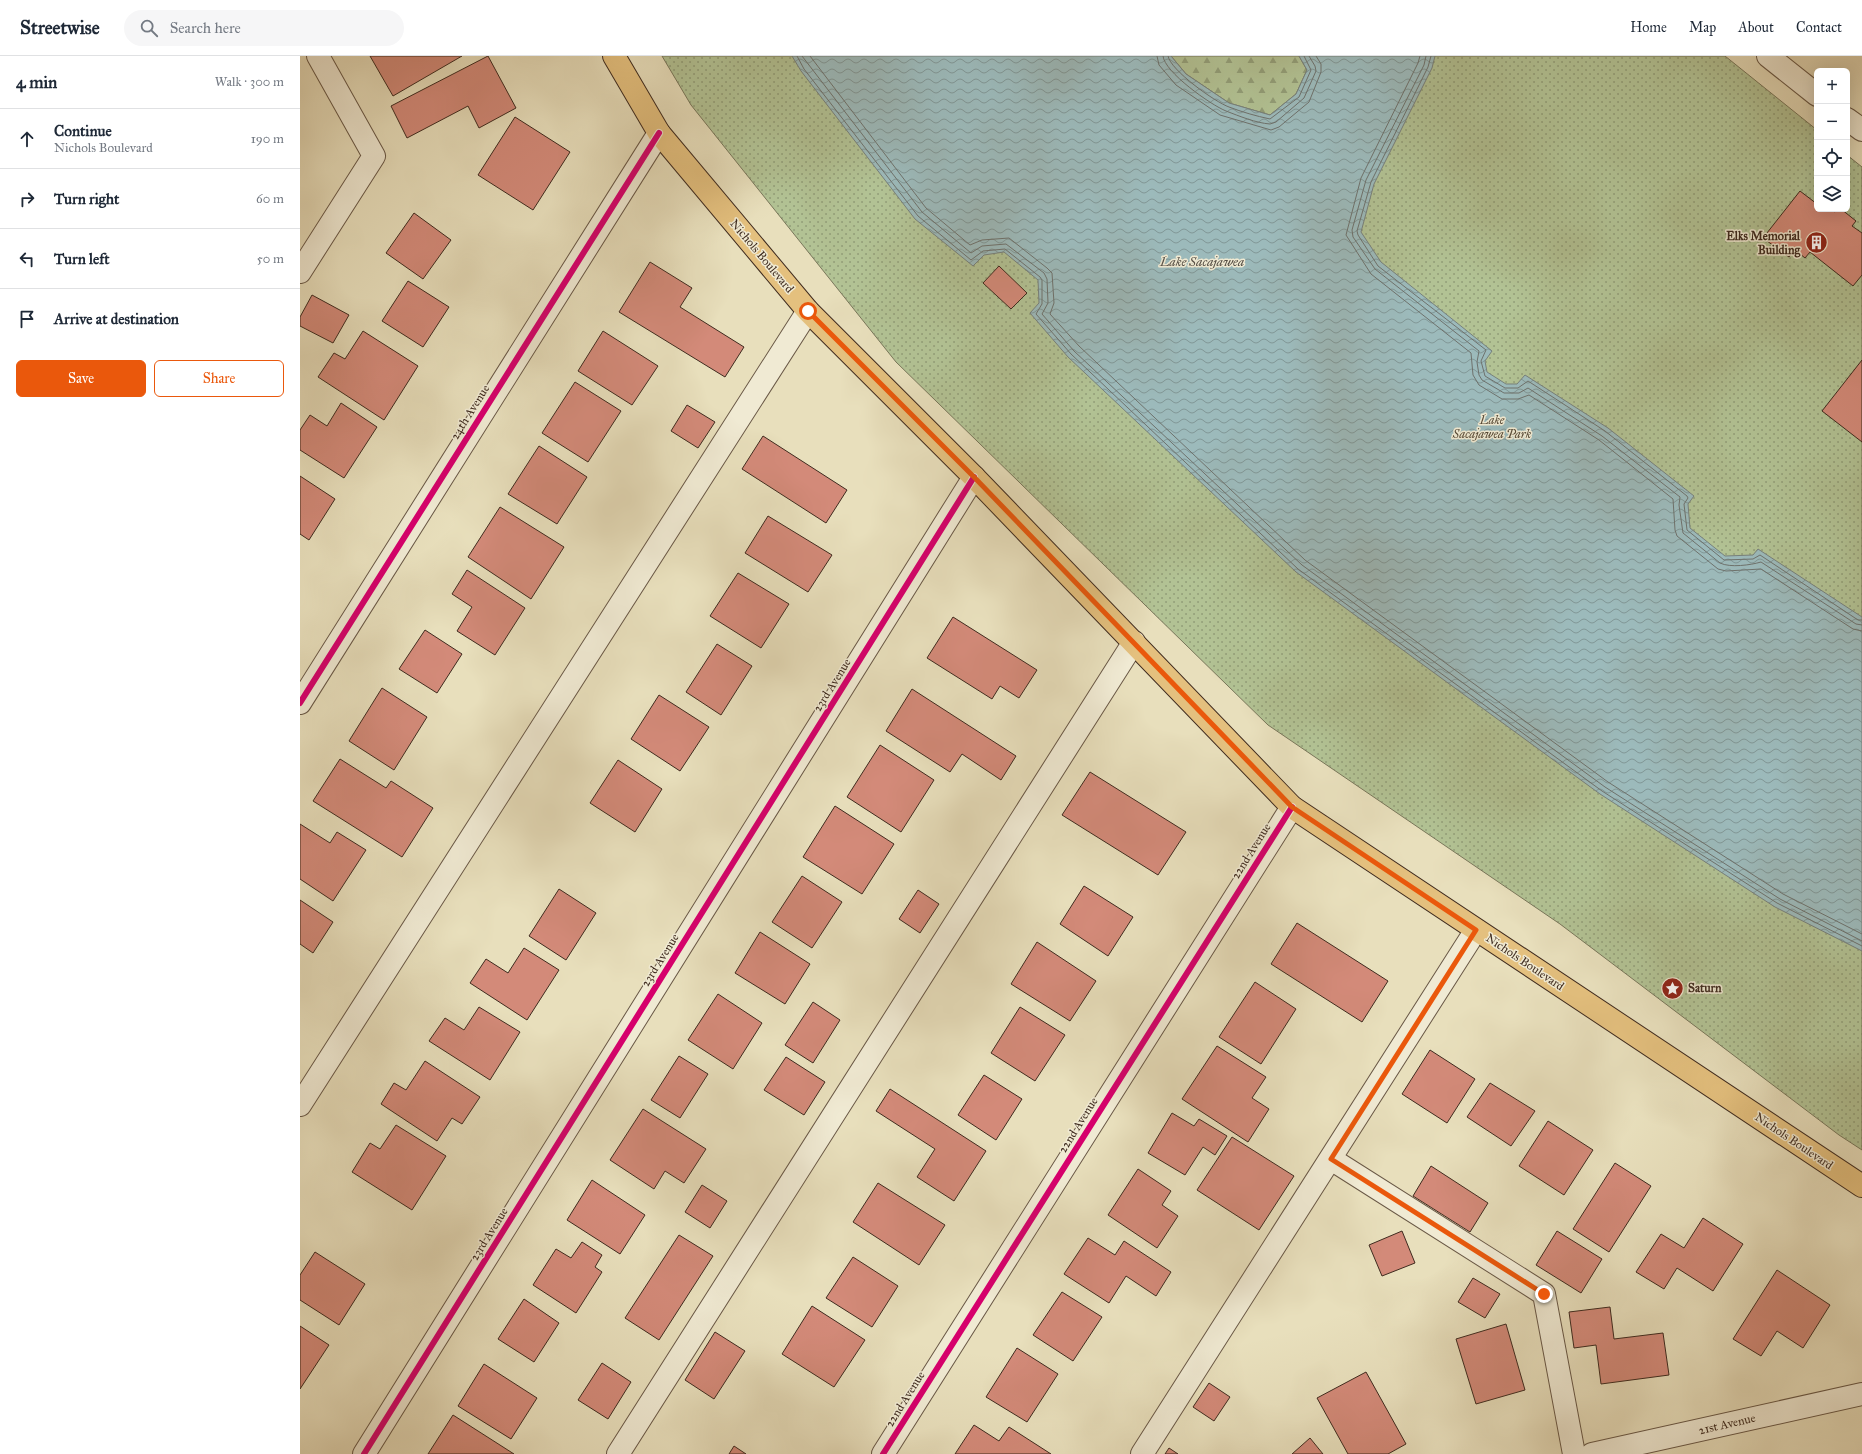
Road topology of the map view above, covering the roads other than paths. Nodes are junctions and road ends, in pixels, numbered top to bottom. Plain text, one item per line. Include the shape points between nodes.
1 (318, 56) edge
2 (614, 56) edge
3 (1768, 56) edge
4 (1814, 93) edge
5 (1850, 121) edge
6 (1862, 130) edge
7 (659, 133) junction
8 (300, 272) edge
9 (808, 311) junction
10 (974, 477) junction
11 (1134, 642) junction
12 (300, 703) edge
13 (1292, 807) junction
14 (1476, 930) junction
15 (300, 1105) edge
16 (1331, 1159) junction
17 (1862, 1186) edge
18 (1862, 1394) edge
19 (364, 1454) edge
20 (618, 1454) edge
21 (883, 1454) edge
22 (1142, 1454) edge
23 (1574, 1454) edge
24 (1592, 1454) edge

1 - 8 street via 374,156
2 - 7 main road, Nichols Boulevard
3 - 4 street
5 - 6 street
7 - 9 main road, Nichols Boulevard
7 - 12 street, 24th Avenue
9 - 10 main road, Nichols Boulevard
9 - 15 street
10 - 11 main road, Nichols Boulevard
10 - 19 street, 23rd Avenue
11 - 13 main road, Nichols Boulevard
11 - 20 street
13 - 14 main road, Nichols Boulevard
13 - 21 street, 22nd Avenue
14 - 16 street
14 - 17 main road, Nichols Boulevard
16 - 22 street
16 - 23 street via 1544,1294
18 - 24 street, 21st Avenue

